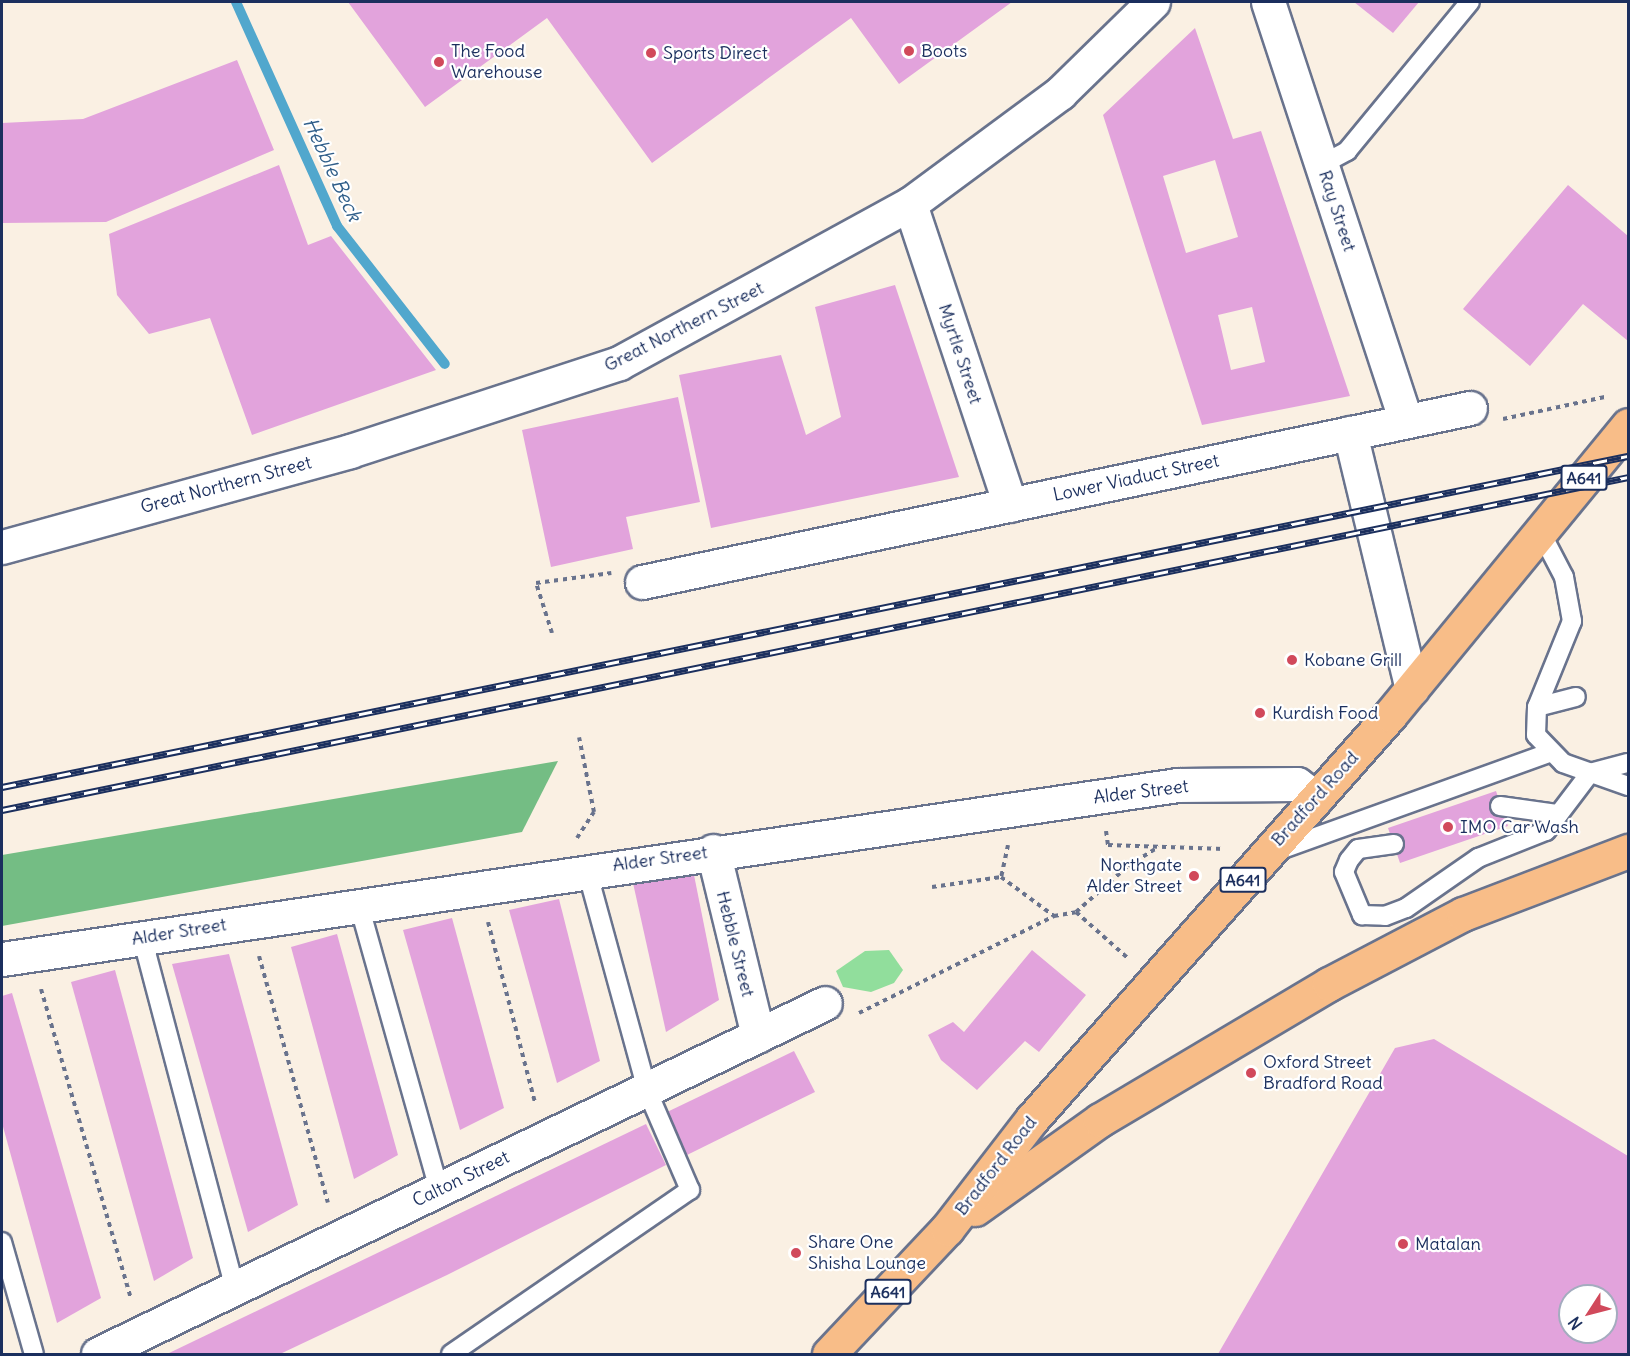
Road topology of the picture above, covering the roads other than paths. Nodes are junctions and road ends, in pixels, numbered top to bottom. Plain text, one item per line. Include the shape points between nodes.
1 (1153, 2) edge
2 (1268, 2) edge
3 (1470, 2) edge
4 (1322, 165) junction
5 (910, 204) junction
6 (1470, 408) road end
7 (1406, 421) junction
8 (1629, 425) edge
9 (1350, 433) junction
10 (1010, 505) junction
11 (1540, 531) junction
12 (2, 547) edge
13 (642, 582) road end
14 (1412, 689) junction
15 (1576, 697) dead end
16 (1537, 707) junction
17 (1550, 753) junction
18 (1629, 764) edge
19 (1590, 773) junction
20 (1629, 786) edge
21 (1316, 798) junction
22 (1500, 806) dead end
23 (1558, 814) junction
24 (1394, 844) dead end
25 (713, 851) junction
26 (1629, 851) edge
27 (1266, 854) junction
28 (587, 870) junction
29 (359, 905) junction
30 (142, 938) junction
31 (16, 957) edge
32 (825, 1004) road end
33 (758, 1036) junction
34 (646, 1090) junction
35 (439, 1190) junction
36 (947, 1229) junction
37 (2, 1242) edge
38 (235, 1288) junction
39 (34, 1354) edge
40 (98, 1354) edge
41 (451, 1354) edge
42 (829, 1354) edge

1 - 5 street, Great Northern Street via 1059,93
2 - 4 street, Ray Street
3 - 4 lane via 1347,151
4 - 7 street, Ray Street
5 - 10 street, Myrtle Street
5 - 12 street, Great Northern Street via 619,363 350,451
6 - 7 street, Lower Viaduct Street
7 - 9 street, Lower Viaduct Street
8 - 11 main road, A641
9 - 10 street, Lower Viaduct Street
9 - 14 street
10 - 13 street, Lower Viaduct Street
11 - 14 main road, Bradford Road / A641
11 - 16 lane via 1564,577 1572,621
14 - 21 main road, Bradford Road / A641
15 - 16 lane
16 - 17 lane via 1536,735
17 - 19 lane
17 - 27 lane
18 - 19 lane
19 - 20 lane
19 - 23 lane
21 - 25 street, Alder Street via 1297,784 1177,785
21 - 27 main road, Bradford Road / A641
22 - 23 lane
23 - 24 lane via 1546,831 1478,858 1406,908 1385,916 1362,915 1344,872 1349,860 1358,849
25 - 28 street, Alder Street
25 - 33 street, Hebble Street
26 - 36 main road, Bradford Road / A641 via 1463,914 1329,984 1100,1120
27 - 36 main road, Bradford Road / A641 via 1032,1119
28 - 29 street, Alder Street
28 - 34 lane
29 - 30 street, Alder Street
29 - 35 lane
30 - 31 street, Alder Street
30 - 38 lane
32 - 33 street, Calton Street
33 - 34 street, Calton Street
34 - 35 street, Calton Street
34 - 41 lane via 690,1190
35 - 38 street, Calton Street
36 - 42 main road, Bradford Road / A641
37 - 39 lane
38 - 40 street, Calton Street

